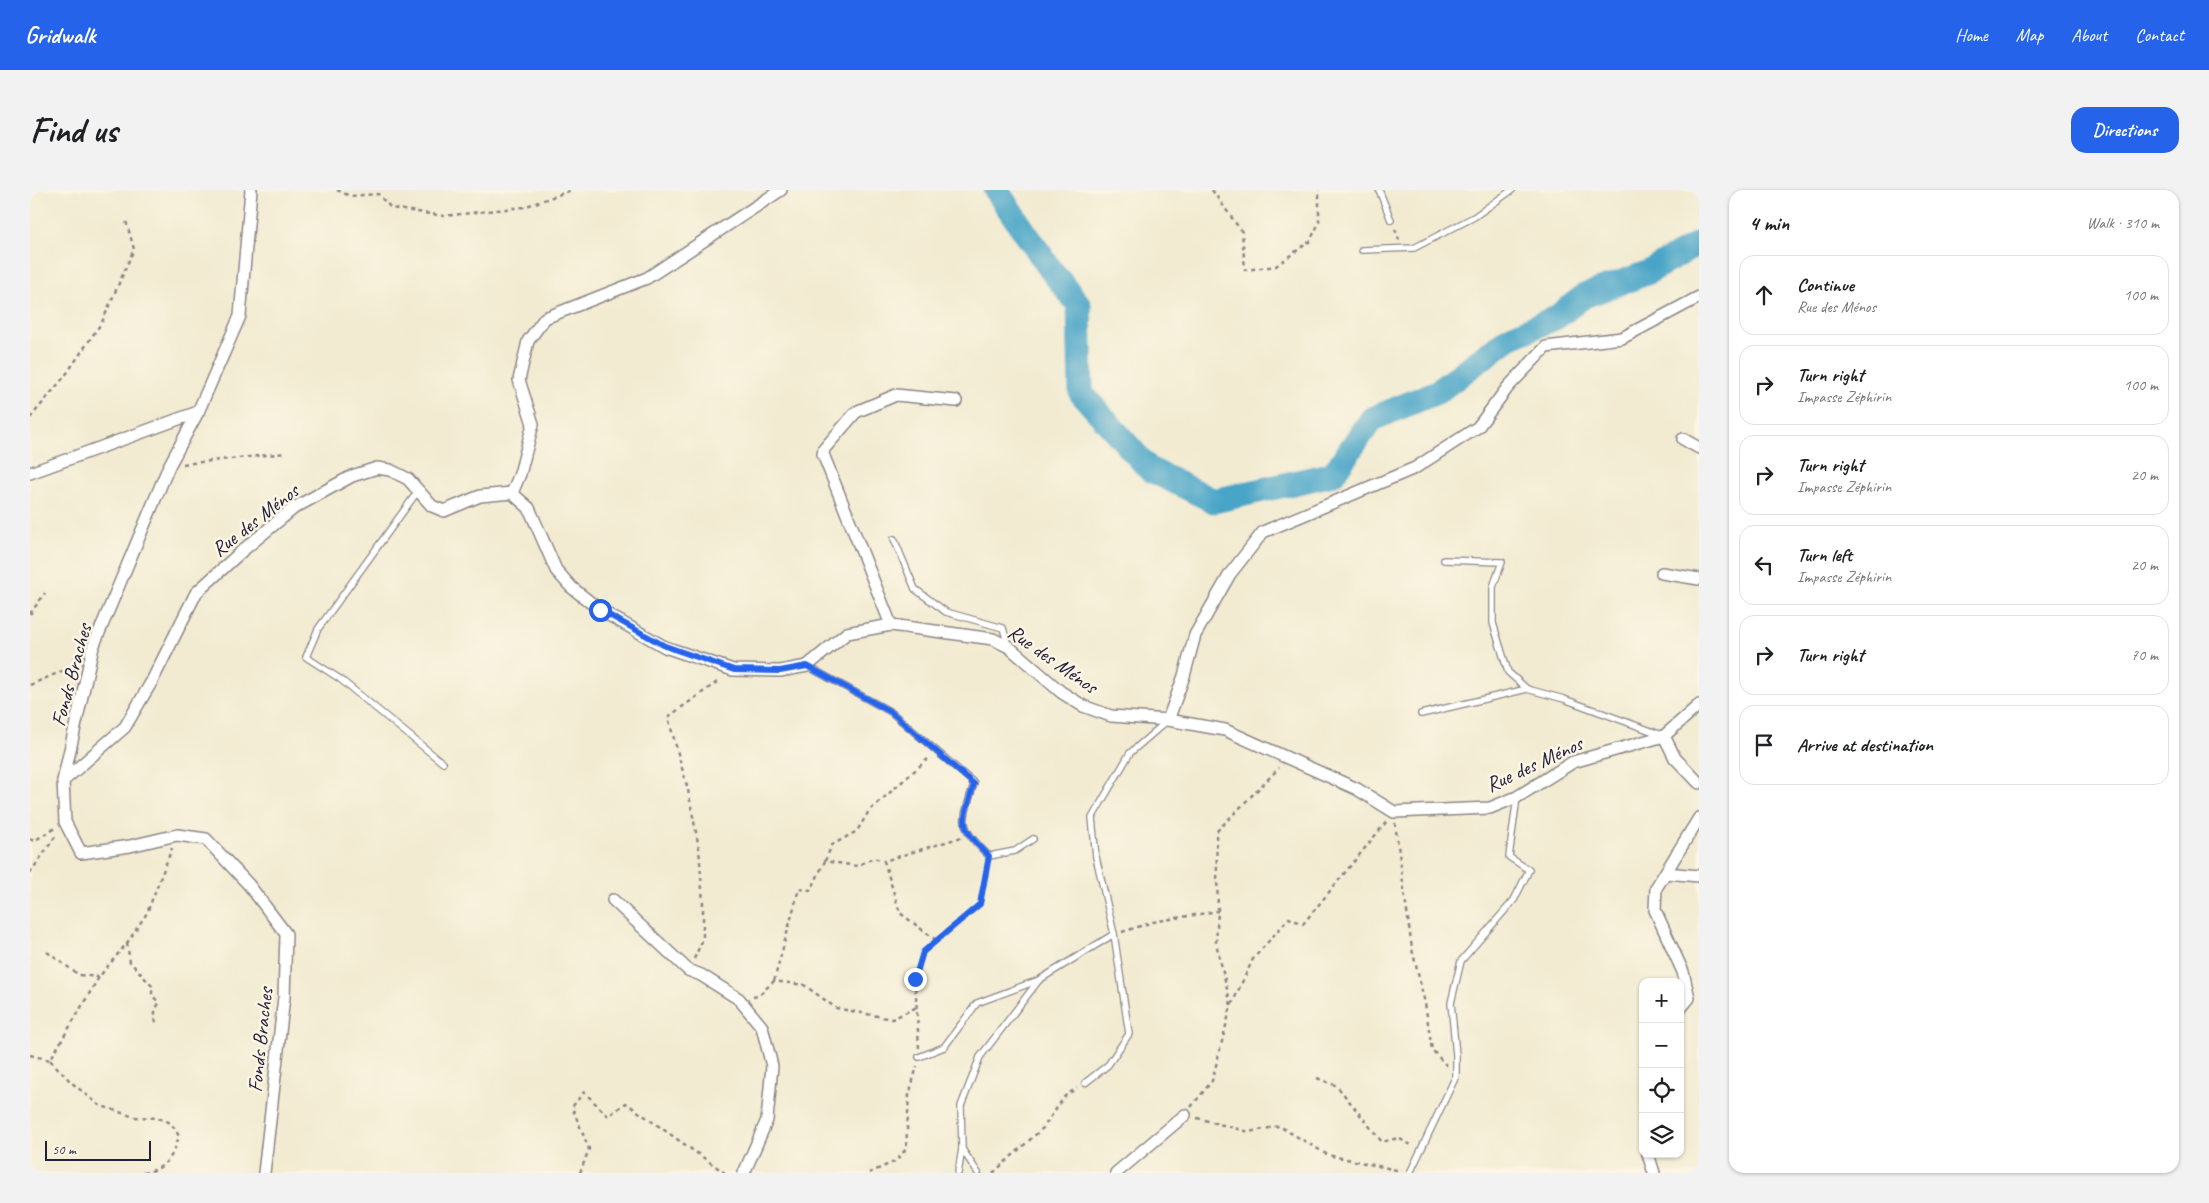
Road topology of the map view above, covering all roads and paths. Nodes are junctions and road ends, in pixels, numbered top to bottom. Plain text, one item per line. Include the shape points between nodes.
1 (251, 190) edge
2 (337, 190) edge
3 (572, 190) edge
4 (781, 190) edge
5 (1212, 190) edge
6 (1319, 190) edge
7 (1379, 190) edge
8 (1512, 190) edge
9 (1392, 220) joint
10 (126, 221) dead end
11 (1402, 249) junction
12 (1362, 250) dead end
13 (1699, 297) edge
14 (956, 401) dead end
15 (198, 412) junction
16 (30, 418) edge
17 (1683, 439) dead end
18 (1699, 448) edge
19 (286, 453) dead end
20 (169, 466) junction
21 (31, 471) edge
22 (418, 491) junction
23 (512, 493) junction
24 (894, 539) dead end
25 (1444, 560) dead end
26 (1662, 573) dead end
27 (1699, 579) edge
28 (45, 593) dead end
29 (30, 614) edge
30 (891, 625) junction
31 (94, 647) junction
32 (1009, 647) junction
33 (807, 666) junction
34 (734, 670) junction
35 (30, 685) edge
36 (1527, 690) junction
37 (1699, 705) edge
38 (1421, 714) dead end
39 (1168, 720) junction
40 (1664, 736) junction
41 (936, 751) junction
42 (1289, 758) junction
43 (443, 763) dead end
44 (63, 781) junction
45 (1699, 783) edge
46 (1517, 797) junction
47 (1394, 812) junction
48 (1699, 818) edge
49 (65, 822) junction
50 (177, 835) junction
51 (968, 835) junction
52 (1034, 838) dead end
53 (30, 839) edge
54 (989, 856) junction
55 (825, 861) junction
56 (884, 861) junction
57 (30, 873) edge
58 (1666, 873) junction
59 (1699, 876) edge
60 (613, 900) dead end
61 (1218, 910) junction
62 (1114, 934) junction
63 (936, 940) junction
64 (127, 943) junction
65 (47, 952) dead end
66 (688, 970) junction
67 (99, 977) junction
68 (1040, 980) junction
69 (774, 981) junction
70 (739, 999) junction
71 (1684, 1004) edge
72 (1231, 1006) junction
73 (917, 1007) junction
74 (158, 1026) dead end
75 (30, 1055) edge
76 (919, 1057) junction
77 (50, 1060) junction
78 (1456, 1076) junction
79 (1317, 1078) dead end
80 (1085, 1083) joint
81 (1185, 1115) junction
82 (962, 1149) junction
83 (1420, 1150) junction
84 (1649, 1158) edge
85 (143, 1173) edge
86 (264, 1173) edge
87 (580, 1173) edge
88 (725, 1173) edge
89 (744, 1173) edge
90 (869, 1173) edge
91 (958, 1173) edge
92 (978, 1173) edge
93 (993, 1173) edge
94 (1116, 1173) edge
95 (1410, 1173) edge
96 (1654, 1173) edge

1 - 15 street, Fonds Braches via 240,316
2 - 3 path via 350,196 378,194 391,208 444,216 524,207
4 - 23 street via 647,278 545,318 528,341 519,380 533,424
5 - 6 path via 1242,232 1245,270 1276,266 1310,241 1319,223
7 - 9 lane
8 - 11 lane via 1474,217 1414,248
9 - 11 path
10 - 16 path via 134,249 102,322 65,376
11 - 12 lane
13 - 39 street via 1622,338 1546,347 1508,387 1478,427 1462,438 1415,468 1263,532 1230,574 1195,635
14 - 30 street via 896,395 856,412 824,449 823,454
15 - 20 street, Fonds Braches
15 - 21 street
17 - 18 street
19 - 20 path
20 - 31 street, Fonds Braches
22 - 23 street, Rue des Ménos via 432,506 444,511 480,496
22 - 43 lane via 318,630 306,657 340,679
22 - 44 street, Rue des Ménos via 408,479 377,468 352,476 286,514 196,593 125,727
23 - 34 street, Rue des Ménos via 529,508 556,570 571,588 600,610 665,646
24 - 32 lane via 915,589 946,612 1003,628
25 - 36 lane via 1502,562 1493,587 1493,623 1508,672
26 - 27 street
28 - 29 path
30 - 32 street, Rue des Ménos via 993,639
30 - 33 street, Rue des Ménos via 847,633
31 - 35 path via 87,659 77,665
31 - 44 street, Fonds Braches
32 - 39 street, Rue des Ménos via 1061,692 1083,706 1111,716
33 - 34 street, Rue des Ménos via 780,671
33 - 41 lane via 891,712
34 - 66 path via 668,717 688,790 699,848 703,939
36 - 38 lane
36 - 40 lane via 1564,699
37 - 40 street
39 - 42 street, Rue des Ménos via 1225,730
39 - 62 lane via 1130,753 1092,818 1096,857
40 - 45 street via 1675,758
40 - 46 street, Rue des Ménos via 1573,762
41 - 51 lane via 974,784 964,820
41 - 55 path via 869,811 857,831 832,845
42 - 47 street, Rue des Ménos via 1357,789
42 - 61 path via 1216,832
44 - 49 street, Fonds Braches
46 - 47 street, Rue des Ménos via 1490,808
46 - 78 lane via 1509,857 1529,870 1514,900 1461,961 1450,1003
47 - 72 path via 1303,924 1289,918 1253,959
47 - 78 path via 1412,949 1432,1050
48 - 58 street
49 - 50 street, Fonds Braches via 81,853
49 - 53 path via 34,841
49 - 57 path
50 - 64 path via 147,912
50 - 86 street, Fonds Braches via 206,838 249,885 286,934 284,998
51 - 54 lane
51 - 56 path
52 - 54 lane via 1016,851
54 - 63 path via 980,904
55 - 56 path via 857,866 873,858
55 - 69 path via 811,890 799,888
56 - 63 path via 900,913
58 - 59 street
58 - 71 street via 1656,888 1655,910 1683,972 1689,998
60 - 66 street
61 - 62 path via 1152,922
61 - 72 path via 1216,942
62 - 68 lane
62 - 80 lane via 1129,1034 1108,1065
63 - 73 path via 923,952 915,979
64 - 67 path
64 - 74 path via 130,962 152,986 152,995 159,1003 154,1011
65 - 67 path via 79,975
66 - 70 street
67 - 77 path
68 - 76 lane via 977,1003 944,1047
68 - 82 lane via 980,1057 961,1106
69 - 70 path via 758,996
69 - 73 path via 804,984 836,1008 892,1019
70 - 89 street via 762,1027 772,1066 767,1120
72 - 81 path via 1212,1080
73 - 76 path
75 - 77 path
76 - 90 path via 909,1095 906,1148 896,1161
77 - 85 path via 98,1105 134,1117 158,1118 172,1123 178,1136 175,1150 168,1162
78 - 83 lane
79 - 83 path via 1336,1086 1382,1142 1398,1138
80 - 93 path via 1065,1096 1043,1128
81 - 94 street
81 - 95 path via 1249,1132 1279,1126 1328,1156
82 - 91 lane
82 - 92 lane
83 - 95 lane
84 - 96 street
87 - 88 path via 589,1149 572,1107 584,1092 608,1116 626,1103

